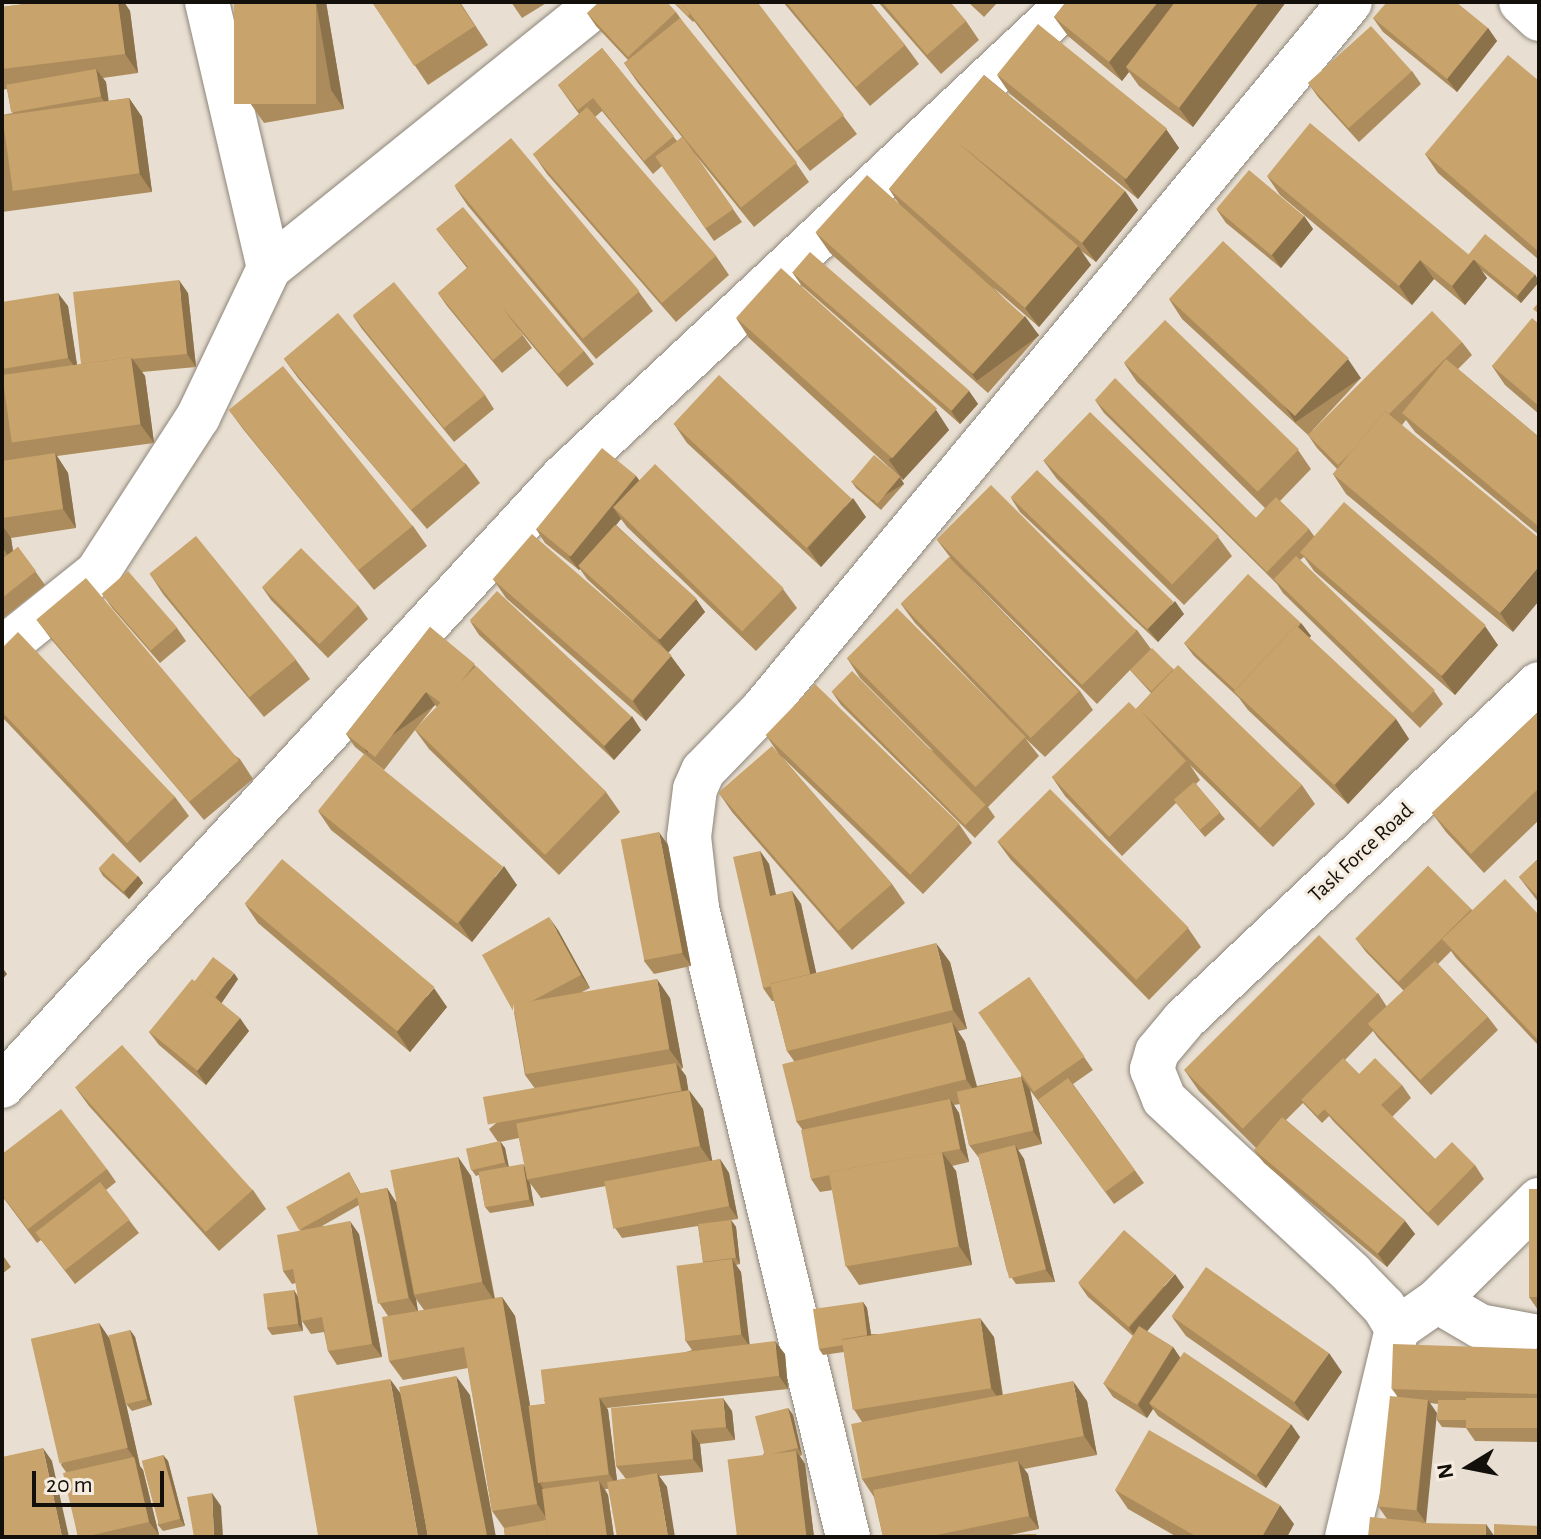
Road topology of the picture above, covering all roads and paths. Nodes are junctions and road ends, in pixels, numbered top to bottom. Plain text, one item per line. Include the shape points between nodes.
1 (207, 2) edge
2 (600, 2) edge
3 (1070, 2) edge
4 (1350, 2) edge
5 (1521, 2) edge
6 (1539, 19) edge
7 (269, 268) junction
8 (2, 649) edge
9 (1539, 684) edge
10 (2, 1086) edge
11 (1539, 1200) edge
12 (1437, 1301) junction
13 (1397, 1329) junction
14 (1539, 1337) edge
15 (848, 1537) edge
16 (1347, 1537) edge

1 - 7 street
2 - 7 street
3 - 10 street via 563,477
4 - 15 street via 763,709 703,771 695,789 689,837 697,908
5 - 6 street
7 - 8 street via 198,417 97,573
9 - 13 street, Task Force Road via 1183,1021 1157,1052 1152,1069 1164,1099 1352,1274
11 - 12 street
12 - 13 street
12 - 14 street via 1480,1326
13 - 16 street

